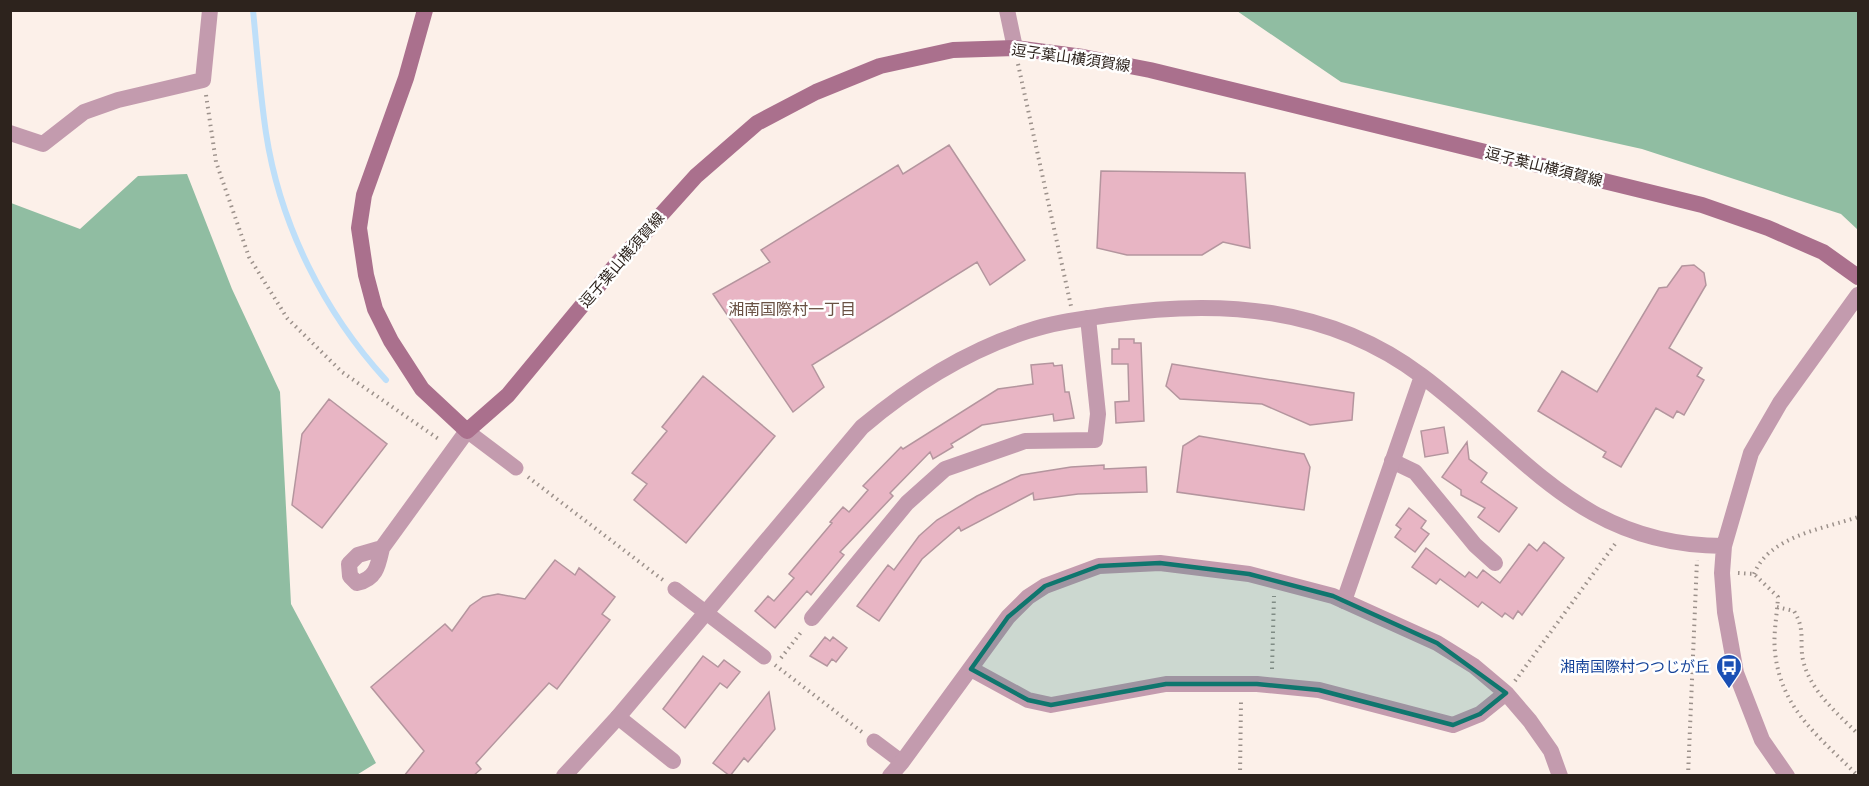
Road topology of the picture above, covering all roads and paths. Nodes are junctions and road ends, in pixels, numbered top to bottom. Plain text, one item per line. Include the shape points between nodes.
1 (210, 10) edge
2 (424, 10) edge
3 (1007, 10) edge
4 (1015, 48) junction
5 (203, 80) junction
6 (10, 133) edge
7 (1858, 277) edge
8 (1858, 295) edge
9 (1081, 319) junction
10 (1422, 376) junction
11 (467, 431) junction
12 (453, 450) junction
13 (1392, 460) junction
14 (516, 468) joint
15 (1858, 517) edge
16 (1616, 544) dead end
17 (1698, 546) junction
18 (1724, 546) junction
19 (382, 548) dead end
20 (1495, 563) dead end
21 (1734, 573) dead end
22 (1754, 574) junction
23 (1274, 581) junction
24 (675, 590) joint
25 (1344, 601) junction
26 (1777, 608) junction
27 (705, 612) junction
28 (812, 618) joint
29 (770, 661) junction
30 (971, 669) junction
31 (1241, 684) junction
32 (1272, 685) junction
33 (1506, 693) junction
34 (618, 717) junction
35 (1858, 734) edge
36 (874, 741) joint
37 (673, 761) dead end
38 (902, 762) junction
39 (564, 776) edge
40 (890, 776) edge
41 (1240, 776) edge
42 (1560, 776) edge
43 (1688, 776) edge
44 (1787, 776) edge
45 (1858, 776) edge

1 - 5 street
2 - 11 main road via 406,78 364,195 359,228 375,309 391,341 422,389
3 - 4 street
4 - 7 main road, 逗子葉山横須賀線 via 1150,70 1702,205 1823,252
4 - 9 path
4 - 11 main road, 逗子葉山横須賀線 via 953,50 880,66 816,92 757,123 696,176 508,395
5 - 6 street via 84,112 43,144
5 - 12 path via 216,162 249,257 287,318 342,372
8 - 18 street via 1780,403 1751,453
9 - 10 street via 1158,308 1281,313 1331,326 1385,352
9 - 27 street via 1029,330 988,347 936,372 897,397 862,427
9 - 28 street via 1098,414 1095,440 1025,441 945,468 908,503
10 - 13 street
10 - 17 street via 1563,497 1622,528
11 - 12 street
11 - 14 street
12 - 19 street
13 - 20 street via 1415,471 1475,545
13 - 25 street
14 - 24 path
15 - 22 path via 1783,542 1759,561
16 - 33 path
17 - 18 street
17 - 43 path
18 - 44 street via 1724,592 1736,674 1762,740
21 - 22 path
22 - 26 path via 1778,597
23 - 25 street
23 - 30 street via 1249,574 1160,563 1099,566 1045,586 1028,597 1008,617
23 - 32 path
24 - 27 street
25 - 33 street via 1437,643 1474,666
26 - 35 path via 1794,611 1803,630 1803,660 1814,682 1829,706
26 - 45 path via 1775,652 1785,695 1815,734
27 - 29 street
27 - 34 street
28 - 29 path
29 - 36 path
30 - 31 street via 1028,700 1051,705 1167,684
30 - 38 street
31 - 32 street
31 - 41 path
32 - 33 street via 1318,690 1453,725 1480,714
33 - 42 street via 1551,752
34 - 37 street
34 - 39 street
36 - 38 street
38 - 40 street

